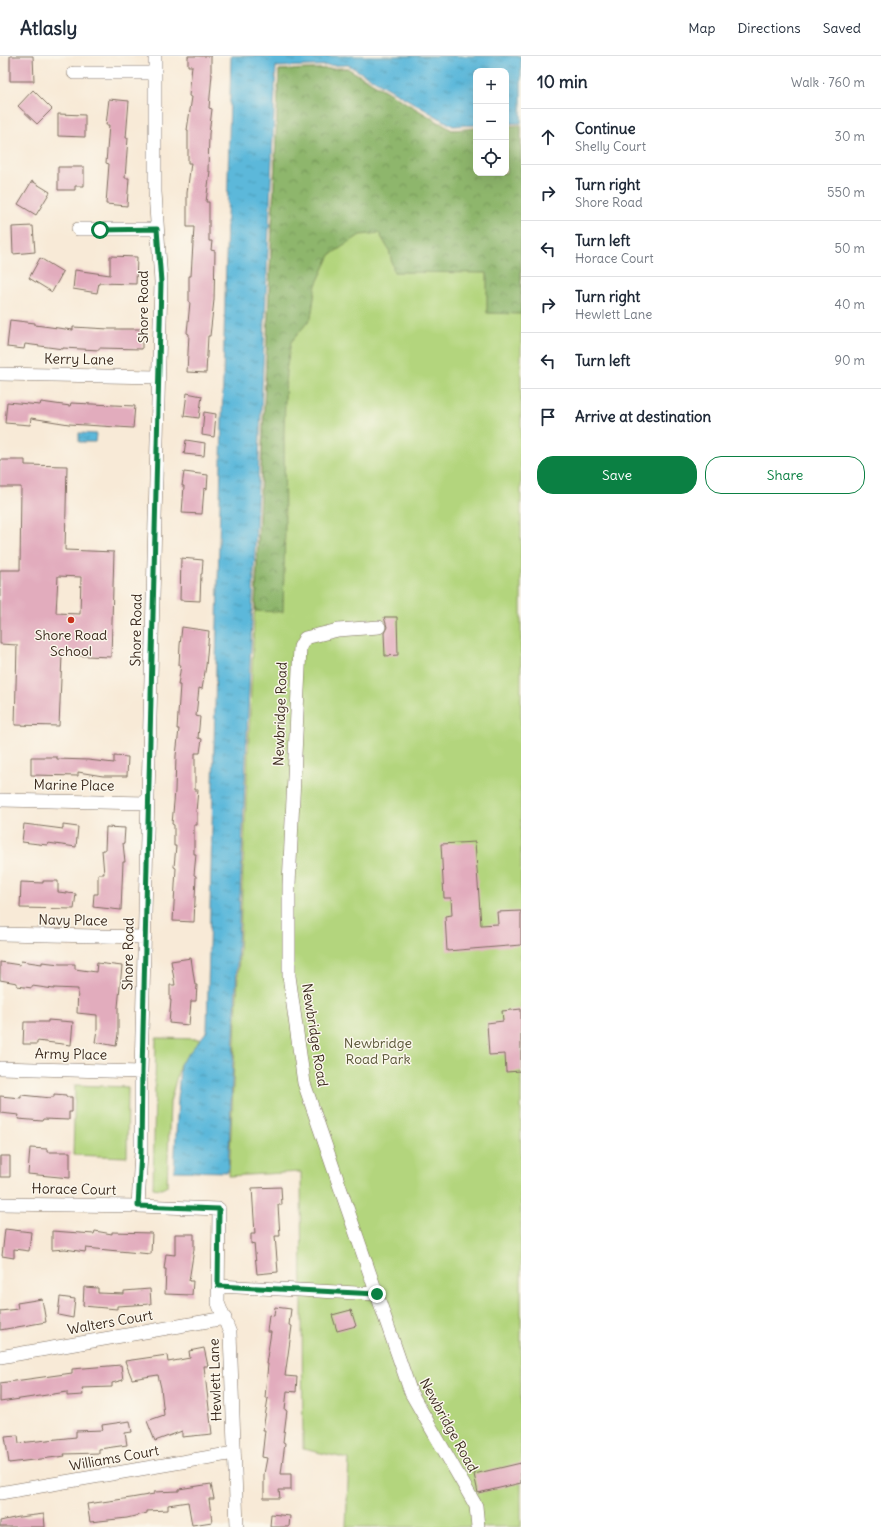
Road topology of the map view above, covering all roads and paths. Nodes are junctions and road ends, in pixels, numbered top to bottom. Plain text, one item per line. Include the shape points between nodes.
1 (155, 56) edge
2 (74, 73) dead end
3 (155, 73) junction
4 (78, 229) dead end
5 (157, 229) junction
6 (0, 374) edge
7 (158, 377) junction
8 (379, 627) dead end
9 (0, 800) edge
10 (148, 803) junction
11 (0, 934) edge
12 (145, 937) junction
13 (0, 1068) edge
14 (142, 1072) junction
15 (0, 1204) edge
16 (138, 1206) junction
17 (219, 1209) joint
18 (218, 1286) junction
19 (377, 1294) junction
20 (225, 1318) junction
21 (0, 1357) edge
22 (234, 1453) junction
23 (0, 1493) edge
24 (237, 1527) edge
25 (478, 1527) edge

1 - 3 street, Shore Road
2 - 3 street
3 - 5 street, Shore Road
4 - 5 street
5 - 7 street, Shore Road via 161,282
6 - 7 street, Kerry Lane
7 - 10 street, Shore Road
8 - 19 street, Newbridge Road via 338,630 305,638 300,647 289,885 289,976 304,1082
9 - 10 street, Marine Place
10 - 12 street, Shore Road
11 - 12 street, Navy Place
12 - 14 street, Shore Road
13 - 14 street, Army Place
14 - 16 street, Shore Road
15 - 16 street, Horace Court
16 - 17 street, Horace Court
17 - 18 street, Hewlett Lane
18 - 19 street
18 - 20 street, Hewlett Lane via 218,1302
19 - 25 street, Newbridge Road via 411,1393 476,1506
20 - 21 street, Walters Court
20 - 22 street, Hewlett Lane via 230,1333
22 - 23 street, Williams Court
22 - 24 street, Hewlett Lane

